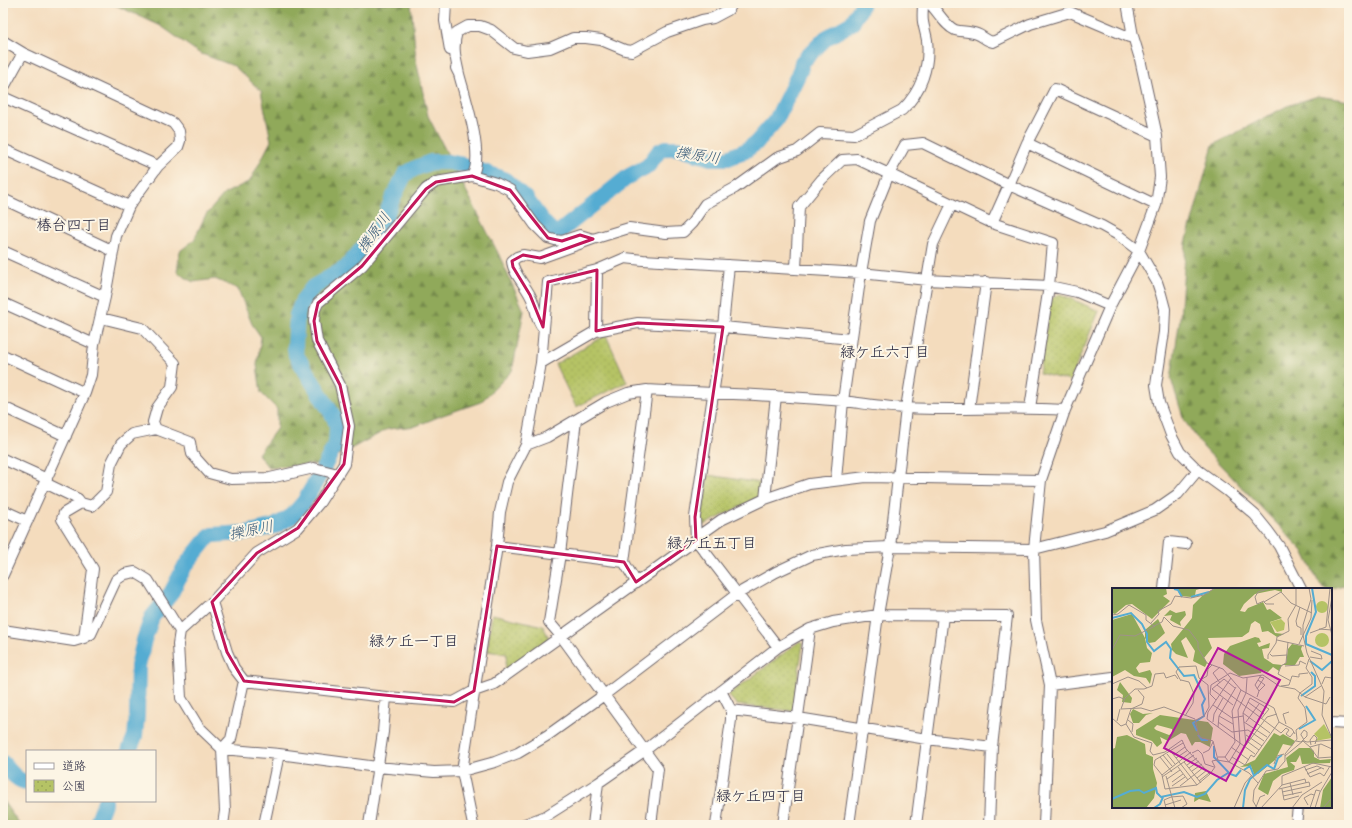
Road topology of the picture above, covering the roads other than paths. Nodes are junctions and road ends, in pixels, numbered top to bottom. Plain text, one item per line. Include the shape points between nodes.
1 (446, 3) edge
2 (733, 3) edge
3 (923, 3) edge
4 (929, 3) edge
5 (1127, 3) edge
6 (1133, 36) junction
7 (3, 41) edge
8 (23, 53) junction
9 (460, 74) junction
10 (3, 89) edge
11 (3, 97) edge
12 (1157, 136) junction
13 (1027, 143) junction
14 (3, 149) edge
15 (158, 166) junction
16 (474, 171) junction
17 (889, 174) junction
18 (1010, 185) junction
19 (3, 199) edge
20 (952, 204) junction
21 (1156, 205) junction
22 (129, 206) junction
23 (992, 223) junction
24 (593, 239) junction
25 (3, 251) edge
26 (1139, 251) junction
27 (113, 252) junction
28 (729, 265) junction
29 (796, 269) junction
30 (596, 270) junction
31 (861, 273) junction
32 (927, 280) junction
33 (986, 282) junction
34 (1048, 286) junction
35 (106, 297) junction
36 (3, 303) edge
37 (1110, 306) junction
38 (101, 318) junction
39 (723, 327) junction
40 (543, 328) junction
41 (596, 331) junction
42 (851, 339) junction
43 (94, 344) junction
44 (3, 355) edge
45 (541, 363) junction
46 (647, 390) junction
47 (85, 393) junction
48 (713, 393) junction
49 (776, 396) junction
50 (843, 401) junction
51 (3, 407) edge
52 (906, 408) junction
53 (1030, 408) junction
54 (969, 409) junction
55 (1065, 410) junction
56 (576, 420) junction
57 (156, 428) junction
58 (66, 436) junction
59 (526, 445) junction
60 (3, 459) edge
61 (1198, 470) junction
62 (333, 473) junction
63 (898, 478) junction
64 (836, 480) junction
65 (1041, 480) junction
66 (46, 481) junction
67 (765, 498) junction
68 (81, 504) junction
69 (3, 510) edge
70 (27, 521) junction
71 (696, 540) junction
72 (1186, 544) dead end
73 (497, 546) junction
74 (890, 547) junction
75 (1034, 549) junction
76 (560, 554) junction
77 (6, 562) edge
78 (624, 562) junction
79 (3, 575) edge
80 (636, 582) junction
81 (1164, 588) edge
82 (1300, 588) edge
83 (737, 594) junction
84 (212, 602) junction
85 (878, 615) junction
86 (943, 616) junction
87 (810, 629) junction
88 (3, 630) edge
89 (180, 631) junction
90 (561, 636) junction
91 (84, 638) junction
92 (778, 647) junction
93 (1112, 677) edge
94 (244, 680) junction
95 (1050, 685) junction
96 (474, 691) junction
97 (721, 691) junction
98 (604, 695) junction
99 (386, 696) junction
100 (731, 710) junction
101 (798, 718) junction
102 (1332, 723) edge
103 (1349, 724) edge
104 (862, 728) junction
105 (927, 739) junction
106 (992, 747) junction
107 (222, 749) junction
108 (644, 751) junction
109 (279, 754) junction
110 (377, 768) junction
111 (462, 770) junction
112 (598, 783) junction
113 (1298, 808) edge
114 (223, 825) edge
115 (264, 825) edge
116 (369, 825) edge
117 (473, 825) edge
118 (522, 825) edge
119 (593, 825) edge
120 (651, 825) edge
121 (716, 825) edge
122 (783, 825) edge
123 (849, 825) edge
124 (916, 825) edge
125 (989, 825) edge
126 (1044, 825) edge
127 (1296, 825) edge

1 - 9 street via 445,22 452,62
2 - 9 street via 728,10 713,18 667,32 632,51 601,40 573,38 550,48 527,51 514,48 491,30 480,26 468,26 457,32 454,42
3 - 24 street via 922,20 927,40 927,65 919,89 902,110 854,136 820,133 797,151 777,158 735,188 705,204 692,223 682,232 666,234 629,228
4 - 6 street via 944,22 955,30 980,35 993,42 1030,24 1070,12 1129,37
5 - 6 street
6 - 12 street
7 - 8 street
8 - 10 street
8 - 15 street via 173,124 179,131 178,147
9 - 16 street via 476,144
11 - 15 street
12 - 13 street via 1055,89
12 - 21 street via 1160,177
13 - 18 street
13 - 21 street
14 - 22 street
15 - 22 street
16 - 24 street via 510,190 535,225 548,238 562,241 580,235
16 - 62 street via 436,182 426,189 362,266 318,303 314,321 317,341 340,385 349,426 344,464
17 - 18 street via 905,145 923,143
17 - 20 street
17 - 29 street via 857,159 842,160 822,179 799,207
17 - 31 street via 870,221
18 - 23 street
18 - 26 street via 1102,226
19 - 27 street
20 - 23 street
20 - 32 street via 933,244
21 - 26 street
22 - 27 street via 116,236
23 - 34 street via 1053,243
24 - 40 street via 540,258 523,255 512,261 530,295 538,323
25 - 35 street
26 - 37 street
26 - 61 street via 1157,282 1165,309 1156,385 1159,403 1180,452
27 - 35 street
28 - 29 street
28 - 30 street via 625,258
28 - 39 street
29 - 31 street
30 - 40 street via 548,282
30 - 41 street
31 - 32 street
31 - 42 street
32 - 33 street
32 - 52 street
33 - 34 street
33 - 54 street
34 - 37 street via 1077,292
34 - 53 street
35 - 38 street
36 - 43 street
37 - 55 street
38 - 43 street
38 - 57 street via 142,328 176,363 172,387 157,408 152,422
39 - 41 street via 638,323
39 - 42 street
39 - 48 street
40 - 45 street
41 - 45 street
42 - 50 street
43 - 47 street via 91,376
44 - 47 street
45 - 59 street
46 - 48 street
46 - 56 street via 628,393 606,402
46 - 78 street
47 - 58 street
48 - 49 street
48 - 71 street via 695,517
49 - 50 street
49 - 67 street
50 - 52 street
50 - 64 street
51 - 58 street
52 - 54 street
52 - 63 street
53 - 54 street
53 - 55 street
55 - 65 street
56 - 59 street via 547,437
56 - 76 street
57 - 62 street via 190,442 192,454 209,473 231,479 270,478 314,468
57 - 68 street via 132,434 121,444 111,464 106,492 92,506
58 - 66 street
59 - 73 street via 507,482 500,512
60 - 66 street
61 - 75 street via 1178,494 1155,510 1105,531
61 - 82 street via 1255,515 1279,546
62 - 84 street via 320,502 298,528 257,553
63 - 64 street
63 - 65 street
63 - 74 street
64 - 67 street via 809,484
65 - 75 street
66 - 68 street via 78,499
66 - 70 street
67 - 71 street via 721,520
68 - 91 street via 64,513 62,519 93,569
69 - 70 street
70 - 77 street
71 - 80 street
71 - 83 street
72 - 81 street via 1169,542
73 - 76 street
73 - 96 street
74 - 75 street
74 - 83 street via 812,554
74 - 85 street
75 - 95 street via 1036,620
76 - 78 street
76 - 90 street via 549,622
77 - 79 street
78 - 80 street
80 - 90 street
83 - 92 street
83 - 98 street
84 - 89 street
84 - 94 street via 227,652 234,668
85 - 86 street
85 - 87 street via 833,622
85 - 104 street
86 - 105 street
86 - 106 street via 1007,616
87 - 92 street
87 - 101 street
88 - 91 street via 74,641
89 - 91 street via 148,580 135,572 116,580 91,634
89 - 107 street via 178,644 182,698 198,726
90 - 96 street via 494,684
90 - 98 street
92 - 97 street
93 - 95 street
94 - 99 street
94 - 107 street via 231,739
95 - 126 street
96 - 99 street via 454,702
96 - 111 street
97 - 100 street
97 - 108 street
98 - 108 street
98 - 111 street via 518,753
99 - 110 street
100 - 101 street
100 - 121 street
101 - 104 street
101 - 122 street
102 - 103 street
104 - 105 street
104 - 123 street
105 - 106 street
105 - 124 street
106 - 125 street
107 - 109 street
107 - 114 street via 225,812
108 - 112 street
108 - 120 street via 658,769
109 - 110 street
109 - 115 street
110 - 111 street via 434,772
110 - 116 street
111 - 117 street
112 - 118 street via 546,816
112 - 119 street
113 - 127 street

